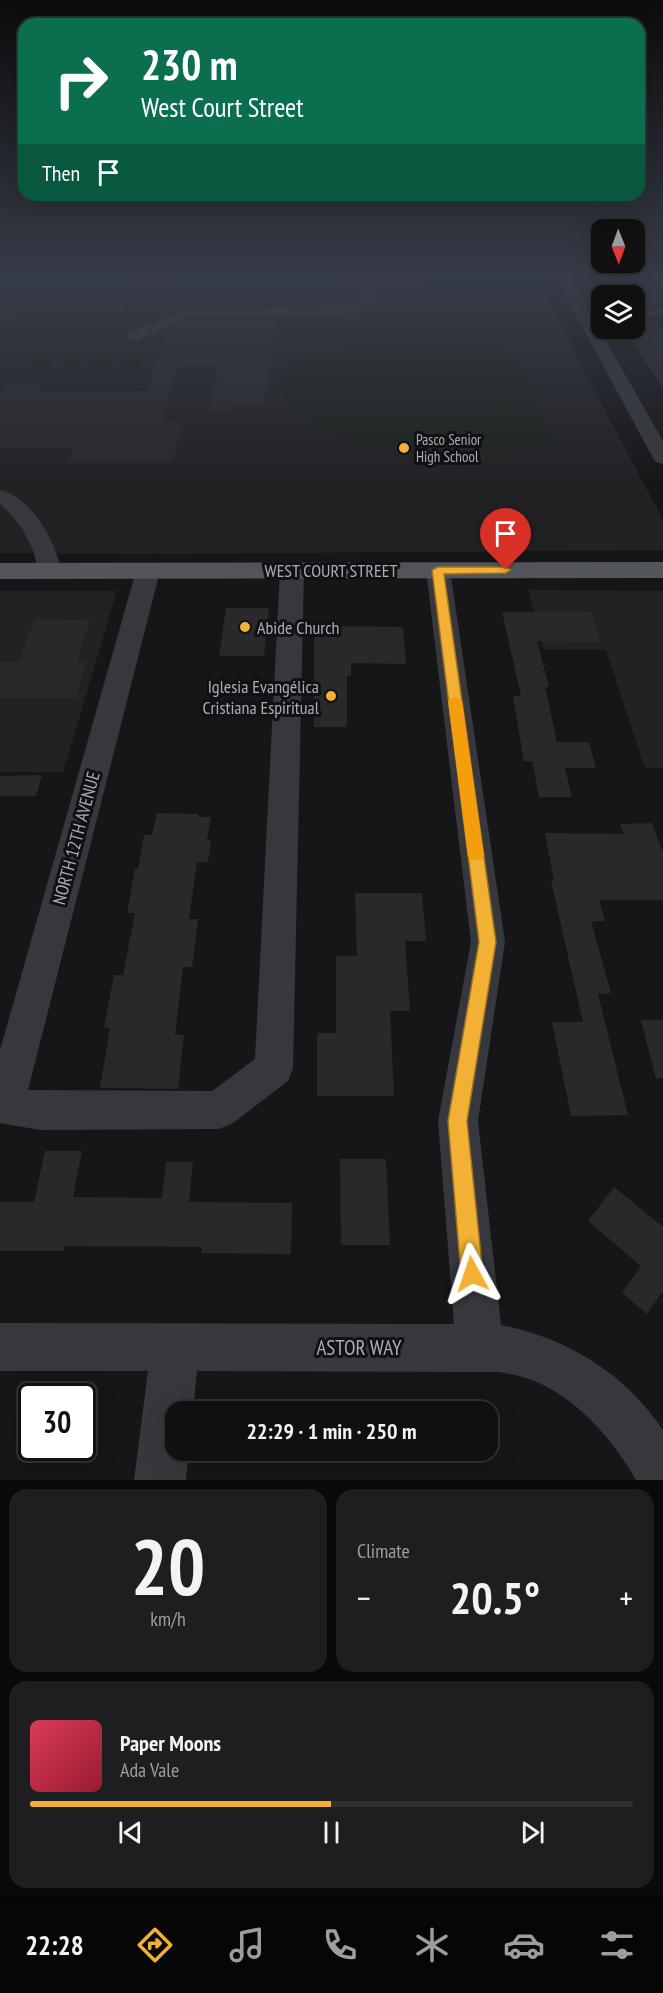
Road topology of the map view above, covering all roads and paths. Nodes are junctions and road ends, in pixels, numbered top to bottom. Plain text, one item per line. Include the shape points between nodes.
1 (610, 347) edge
2 (654, 427) edge
3 (663, 458) edge
4 (0, 496) edge
5 (292, 570) junction
6 (438, 570) junction
7 (663, 570) edge
8 (0, 571) edge
9 (50, 571) junction
10 (148, 571) junction
11 (0, 1347) edge
12 (175, 1347) junction
13 (480, 1347) junction
14 (663, 1479) edge
15 (159, 1480) edge

1 - 2 street
2 - 3 street
4 - 9 street via 20,511 48,555
5 - 6 main road, WEST COURT STREET
5 - 10 main road, WEST COURT STREET
5 - 10 street, NORTH 12TH AVENUE via 274,1068 219,1110 40,1112 4,1106
6 - 7 main road, WEST COURT STREET
6 - 13 street via 488,942 458,1121
8 - 9 main road, WEST COURT STREET
9 - 10 main road, WEST COURT STREET
11 - 12 street, ASTOR WAY
12 - 13 street, ASTOR WAY
12 - 15 street
13 - 14 street, ASTOR WAY via 535,1356 602,1397 632,1429

